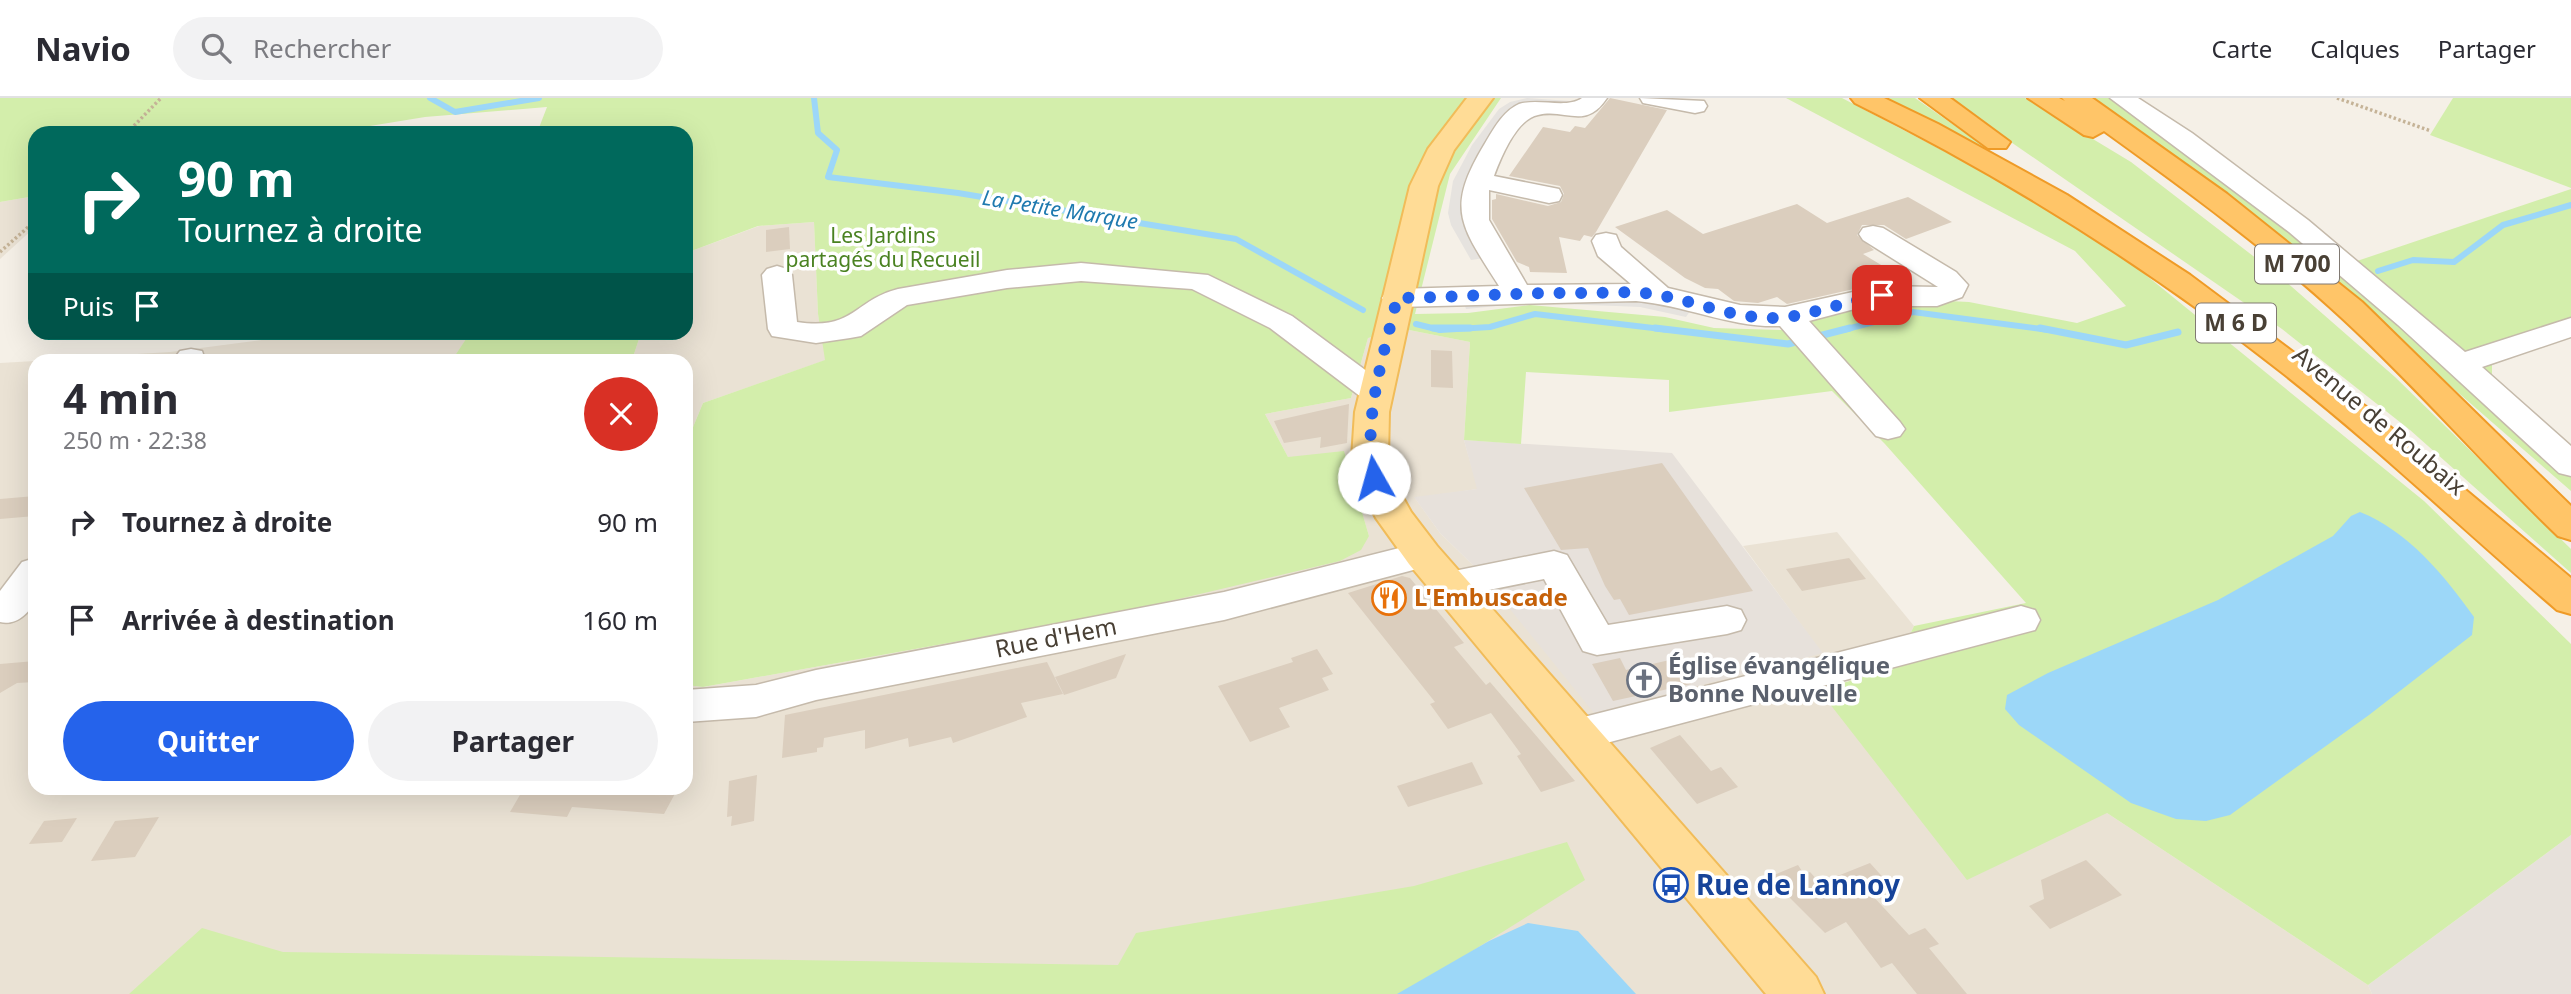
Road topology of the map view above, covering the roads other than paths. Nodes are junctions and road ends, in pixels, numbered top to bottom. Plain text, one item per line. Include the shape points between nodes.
1 (1480, 98) edge
2 (1595, 98) edge
3 (1652, 98) edge
4 (1864, 98) edge
5 (1933, 98) edge
6 (2040, 98) edge
7 (2075, 98) edge
8 (2122, 98) edge
9 (1695, 106) dead end
10 (1478, 180) junction
11 (1549, 195) dead end
12 (1873, 234) dead end
13 (1606, 241) dead end
14 (777, 275) dead end
15 (1518, 293) junction
16 (1653, 294) junction
17 (1397, 298) junction
18 (2571, 327) edge
19 (1800, 329) junction
20 (2459, 364) junction
21 (1377, 393) junction
22 (1888, 429) dead end
23 (2496, 456) junction
24 (2571, 465) edge
25 (2571, 527) edge
26 (1436, 570) junction
27 (28, 584) edge
28 (2571, 592) edge
29 (2571, 600) edge
30 (14, 610) edge
31 (1727, 620) dead end
32 (2021, 621) dead end
33 (693, 706) edge
34 (1576, 735) junction
35 (1798, 994) edge

1 - 17 main road via 1432,163
2 - 10 street via 1588,108 1577,111 1545,106 1522,112 1501,138
3 - 9 street
4 - 29 highway, M 6 D via 2043,194 2236,323 2352,412
5 - 28 highway, Avenue de Roubaix / M 700 via 2200,281 2323,372 2458,486
6 - 23 highway, M 6 D via 2166,178 2272,259
7 - 23 highway, Avenue de Roubaix / M 700 via 2174,167 2323,285 2409,363
8 - 20 street via 2274,203
10 - 11 street
10 - 15 street via 1471,201 1475,227
12 - 19 street via 1946,278 1952,291 1936,297 1882,295 1850,300
13 - 16 street via 1608,250 1653,287
14 - 21 street via 783,329 816,334 850,329 898,298 1007,279 1082,272 1198,281 1281,322
15 - 16 street
15 - 17 street
16 - 19 street
17 - 21 main road
18 - 20 street
19 - 22 street
20 - 24 street
21 - 26 main road via 1370,437 1374,478 1395,518
23 - 25 highway, Avenue de Roubaix / M 6 D
26 - 31 street, Rue d'Hem via 1554,564 1597,641
26 - 33 street, Rue d'Hem via 1224,606 816,685 756,701
26 - 34 main road
27 - 30 street
32 - 34 street
34 - 35 main road

